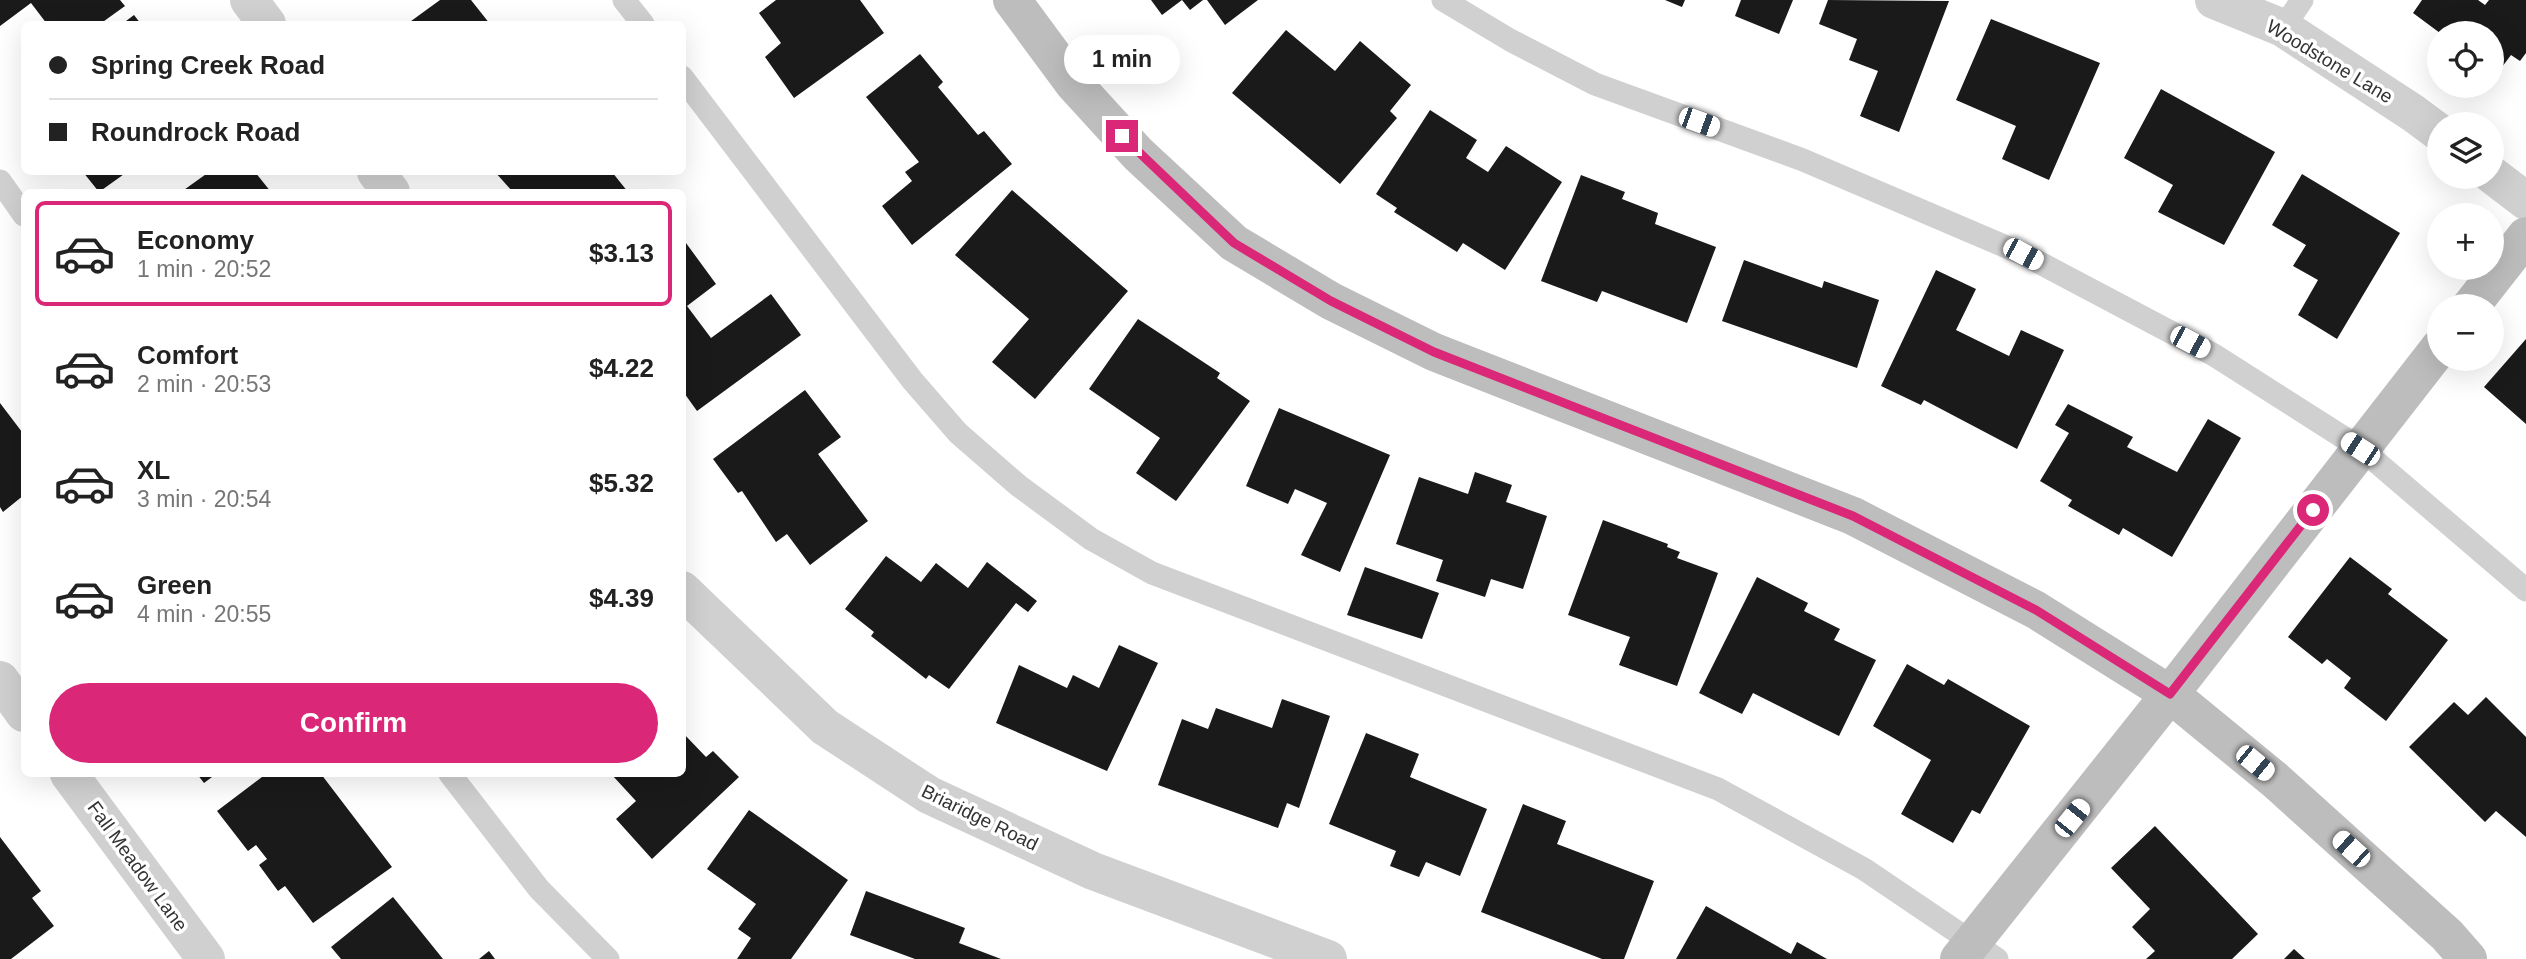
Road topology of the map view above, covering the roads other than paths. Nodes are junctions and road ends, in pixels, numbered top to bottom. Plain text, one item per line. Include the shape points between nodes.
1 (249, 0) edge
2 (624, 0) edge
3 (1012, 0) edge
4 (1443, 0) edge
5 (2214, 0) edge
6 (2292, 14) edge
7 (265, 21) edge
8 (641, 21) edge
9 (686, 82) edge
10 (2427, 123) edge
11 (0, 181) edge
12 (2504, 184) edge
13 (2526, 201) edge
14 (21, 211) edge
15 (2526, 236) edge
16 (2480, 294) edge
17 (2427, 364) edge
18 (2360, 449) junction
19 (2526, 590) edge
20 (686, 594) edge
21 (0, 680) edge
22 (2170, 694) junction
23 (21, 709) edge
24 (71, 777) edge
25 (452, 777) edge
26 (1976, 953) edge
27 (206, 959) edge
28 (608, 959) edge
29 (1328, 959) edge
30 (2468, 959) edge

1 - 7 street
2 - 8 lane
3 - 22 street via 1074,84 1138,154 1234,243 1331,301 1434,352 1853,516 2036,610
4 - 18 lane via 1595,84 1803,160 2023,254 2214,355
5 - 6 street, Woodstone Lane
6 - 10 street, Woodstone Lane
9 - 26 lane via 912,380 958,433 1091,539 1152,573 1718,789 1864,869
11 - 14 lane
12 - 13 street
15 - 16 street
17 - 18 street
18 - 19 lane
18 - 22 street
20 - 29 street, Briaridge Road via 825,727 929,795 1093,871
21 - 23 street
22 - 26 street
22 - 30 street via 2276,780
24 - 27 street, Fall Meadow Lane
25 - 28 lane via 539,889

